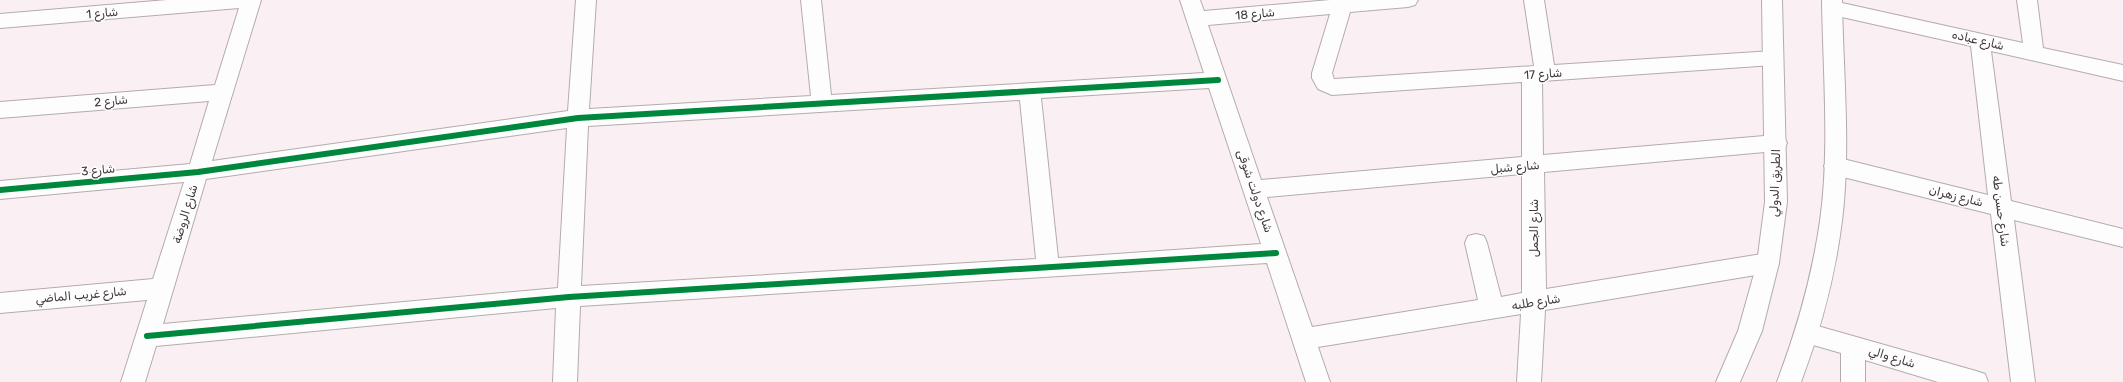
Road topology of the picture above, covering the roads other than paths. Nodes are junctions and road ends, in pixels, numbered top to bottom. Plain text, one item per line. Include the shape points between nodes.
1 (251, 0) edge
2 (586, 0) edge
3 (811, 0) edge
4 (1408, 0) edge
5 (1534, 0) edge
6 (1772, 0) edge
7 (2027, 0) edge
8 (1343, 3) edge
9 (1833, 4) edge
10 (1194, 10) edge
11 (0, 22) edge
12 (1980, 40) junction
13 (2034, 53) junction
14 (1773, 58) junction
15 (2123, 73) edge
16 (1539, 74) junction
17 (1218, 80) junction
18 (1030, 91) junction
19 (223, 92) junction
20 (822, 104) junction
21 (0, 110) edge
22 (578, 118) junction
23 (1776, 143) junction
24 (1534, 165) junction
25 (1835, 166) junction
26 (198, 172) junction
27 (1254, 189) junction
28 (0, 190) edge
29 (2001, 208) junction
30 (2123, 238) edge
31 (1476, 243) dead end
32 (1276, 253) junction
33 (1768, 263) junction
34 (1048, 268) junction
35 (163, 288) junction
36 (569, 297) junction
37 (0, 302) edge
38 (1534, 303) junction
39 (1492, 309) junction
40 (1807, 334) junction
41 (147, 336) junction
42 (1304, 339) junction
43 (1854, 346) junction
44 (133, 382) edge
45 (565, 382) edge
46 (1318, 382) edge
47 (1529, 382) edge
48 (1728, 382) edge
49 (1789, 382) edge
50 (1853, 382) edge
51 (1976, 382) edge
52 (2023, 382) edge

1 - 11 street, شارع 1
1 - 19 street, شارع الروضة
2 - 22 street
3 - 20 street
4 - 8 street, شارع 18
5 - 16 street, شارع الجمل
6 - 14 street, الطريق الدولي
7 - 13 street
8 - 10 street, شارع 18
8 - 16 street, شارع 17 via 1322,73 1325,84 1332,87
9 - 12 street, شارع عباده
9 - 25 street
10 - 17 street, شارع دولت شوقى
12 - 13 street, شارع عباده
12 - 29 street, شارع حسن طه
13 - 15 street, شارع عباده
14 - 16 street, شارع 17
14 - 23 street, الطريق الدولي
16 - 24 street, شارع الجمل
17 - 18 street, شارع 3
17 - 27 street, شارع دولت شوقى
18 - 20 street, شارع 3
18 - 34 street
19 - 21 street, شارع 2
19 - 26 street, شارع الروضة
20 - 22 street, شارع 3
22 - 26 street, شارع 3
22 - 36 street
23 - 24 street, شارع شبل
23 - 33 street, الطريق الدولي via 1776,202
24 - 27 street, شارع شبل
24 - 38 street, شارع الجمل
25 - 29 street, شارع زهران
25 - 40 street via 1831,220 1822,276
26 - 28 street, شارع 3
26 - 35 street, شارع الروضة
27 - 32 street, شارع دولت شوقى
29 - 30 street, شارع زهران
29 - 52 street, شارع حسن طه
31 - 39 street
32 - 34 street
32 - 42 street, شارع دولت شوقى
33 - 38 street, شارع طلبه
33 - 48 street, الطريق الدولي via 1750,331
34 - 36 street
35 - 37 street, شارع غريب الماضي
35 - 41 street, شارع الروضة
36 - 41 street
36 - 45 street
38 - 39 street, شارع طلبه
38 - 47 street, شارع الجمل
39 - 42 street, شارع طلبه
40 - 43 street, شارع والي
40 - 49 street
41 - 44 street, شارع الروضة
42 - 46 street, شارع دولت شوقى
43 - 50 street
43 - 51 street, شارع والي

